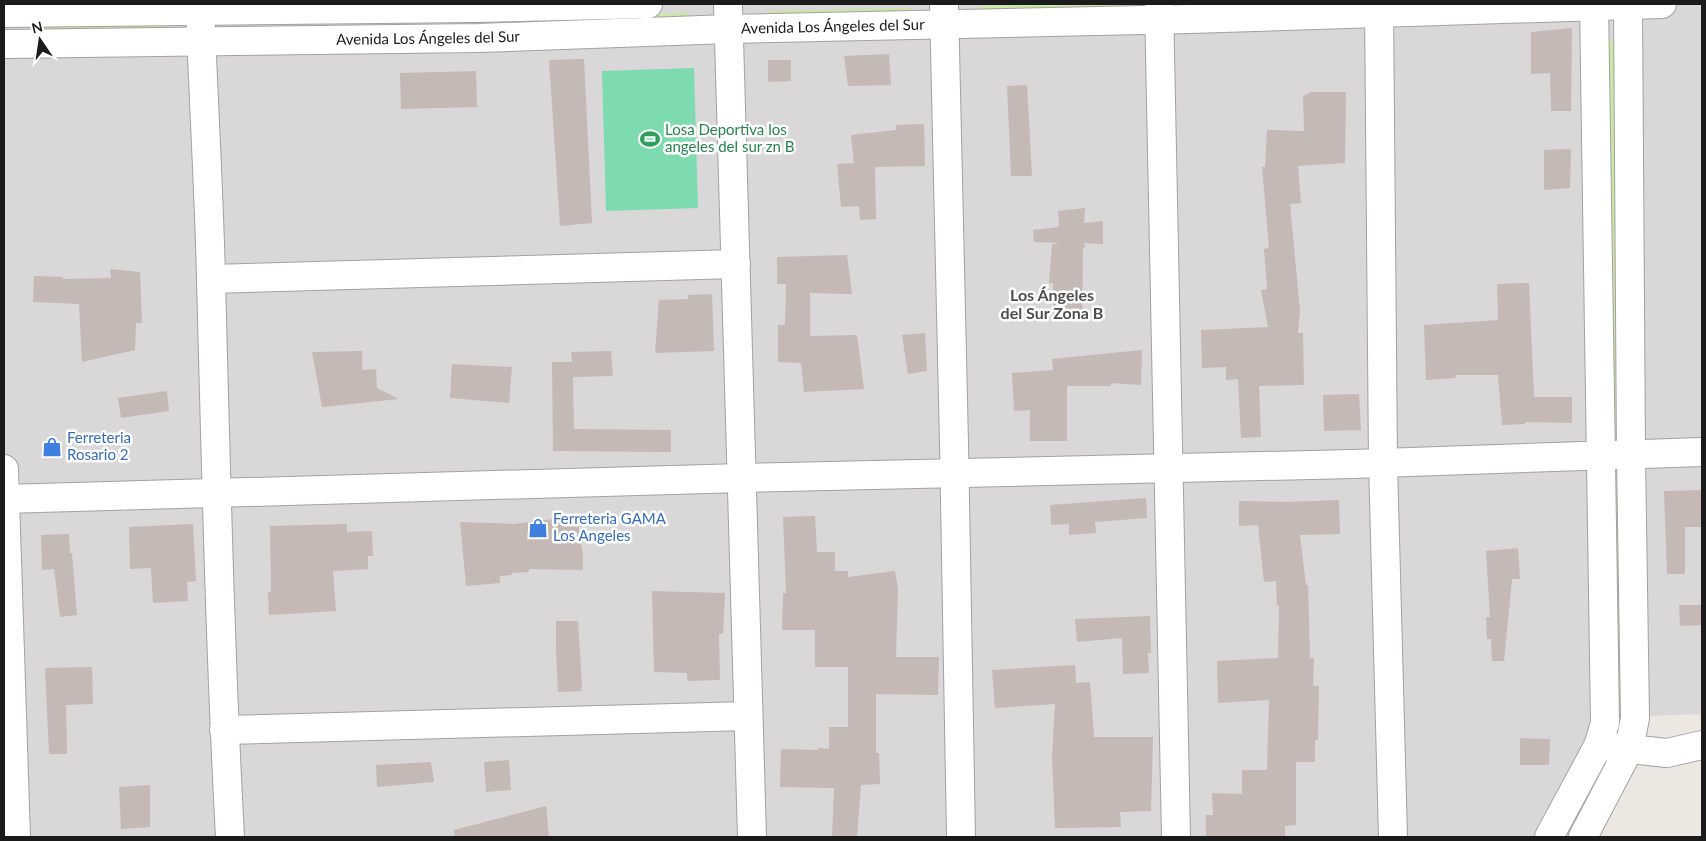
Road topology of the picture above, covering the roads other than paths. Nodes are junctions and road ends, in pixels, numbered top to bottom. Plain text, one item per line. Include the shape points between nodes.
1 (648, 4) edge
2 (1662, 4) edge
3 (1594, 5) edge
4 (1628, 5) edge
5 (200, 8) edge
6 (1379, 8) edge
7 (1159, 12) edge
8 (4, 13) edge
9 (945, 14) edge
10 (728, 16) edge
11 (201, 42) junction
12 (4, 44) edge
13 (736, 264) junction
14 (212, 279) junction
15 (1702, 452) edge
16 (1631, 455) junction
17 (1600, 456) junction
18 (1383, 463) junction
19 (1170, 468) junction
20 (4, 469) edge
21 (955, 474) junction
22 (742, 478) junction
23 (215, 492) junction
24 (4, 499) edge
25 (748, 716) junction
26 (224, 730) junction
27 (1702, 745) edge
28 (1598, 746) junction
29 (1629, 749) junction
30 (16, 837) edge
31 (230, 837) edge
32 (752, 837) edge
33 (961, 837) edge
34 (1176, 837) edge
35 (1393, 837) edge
36 (1549, 837) edge
37 (1583, 837) edge

1 - 5 street, Avenida Los Ángeles del Sur via 486,8
2 - 4 street, Avenida Los Ángeles del Sur
3 - 4 street, Avenida Los Ángeles del Sur
3 - 6 street, Avenida Los Ángeles del Sur
3 - 17 street
4 - 16 street
5 - 8 street, Avenida Los Ángeles del Sur
5 - 11 street
6 - 7 street, Avenida Los Ángeles del Sur
6 - 18 street
7 - 9 street, Avenida Los Ángeles del Sur
7 - 19 street
9 - 10 street, Avenida Los Ángeles del Sur
9 - 21 street
10 - 11 street, Avenida Los Ángeles del Sur via 479,38
10 - 13 street
11 - 12 street, Avenida Los Ángeles del Sur
11 - 14 street
13 - 14 street
13 - 22 street
14 - 23 street
15 - 16 street
16 - 17 street
16 - 29 street via 1635,718
17 - 18 street
17 - 28 street via 1605,723
18 - 19 street
18 - 35 street
19 - 21 street
19 - 34 street
20 - 24 street
21 - 22 street
21 - 33 street
22 - 23 street
22 - 25 street
23 - 24 street
23 - 26 street
24 - 30 street
25 - 26 street
25 - 32 street
26 - 31 street
27 - 29 street via 1667,753
28 - 29 street
28 - 36 street
29 - 37 street

